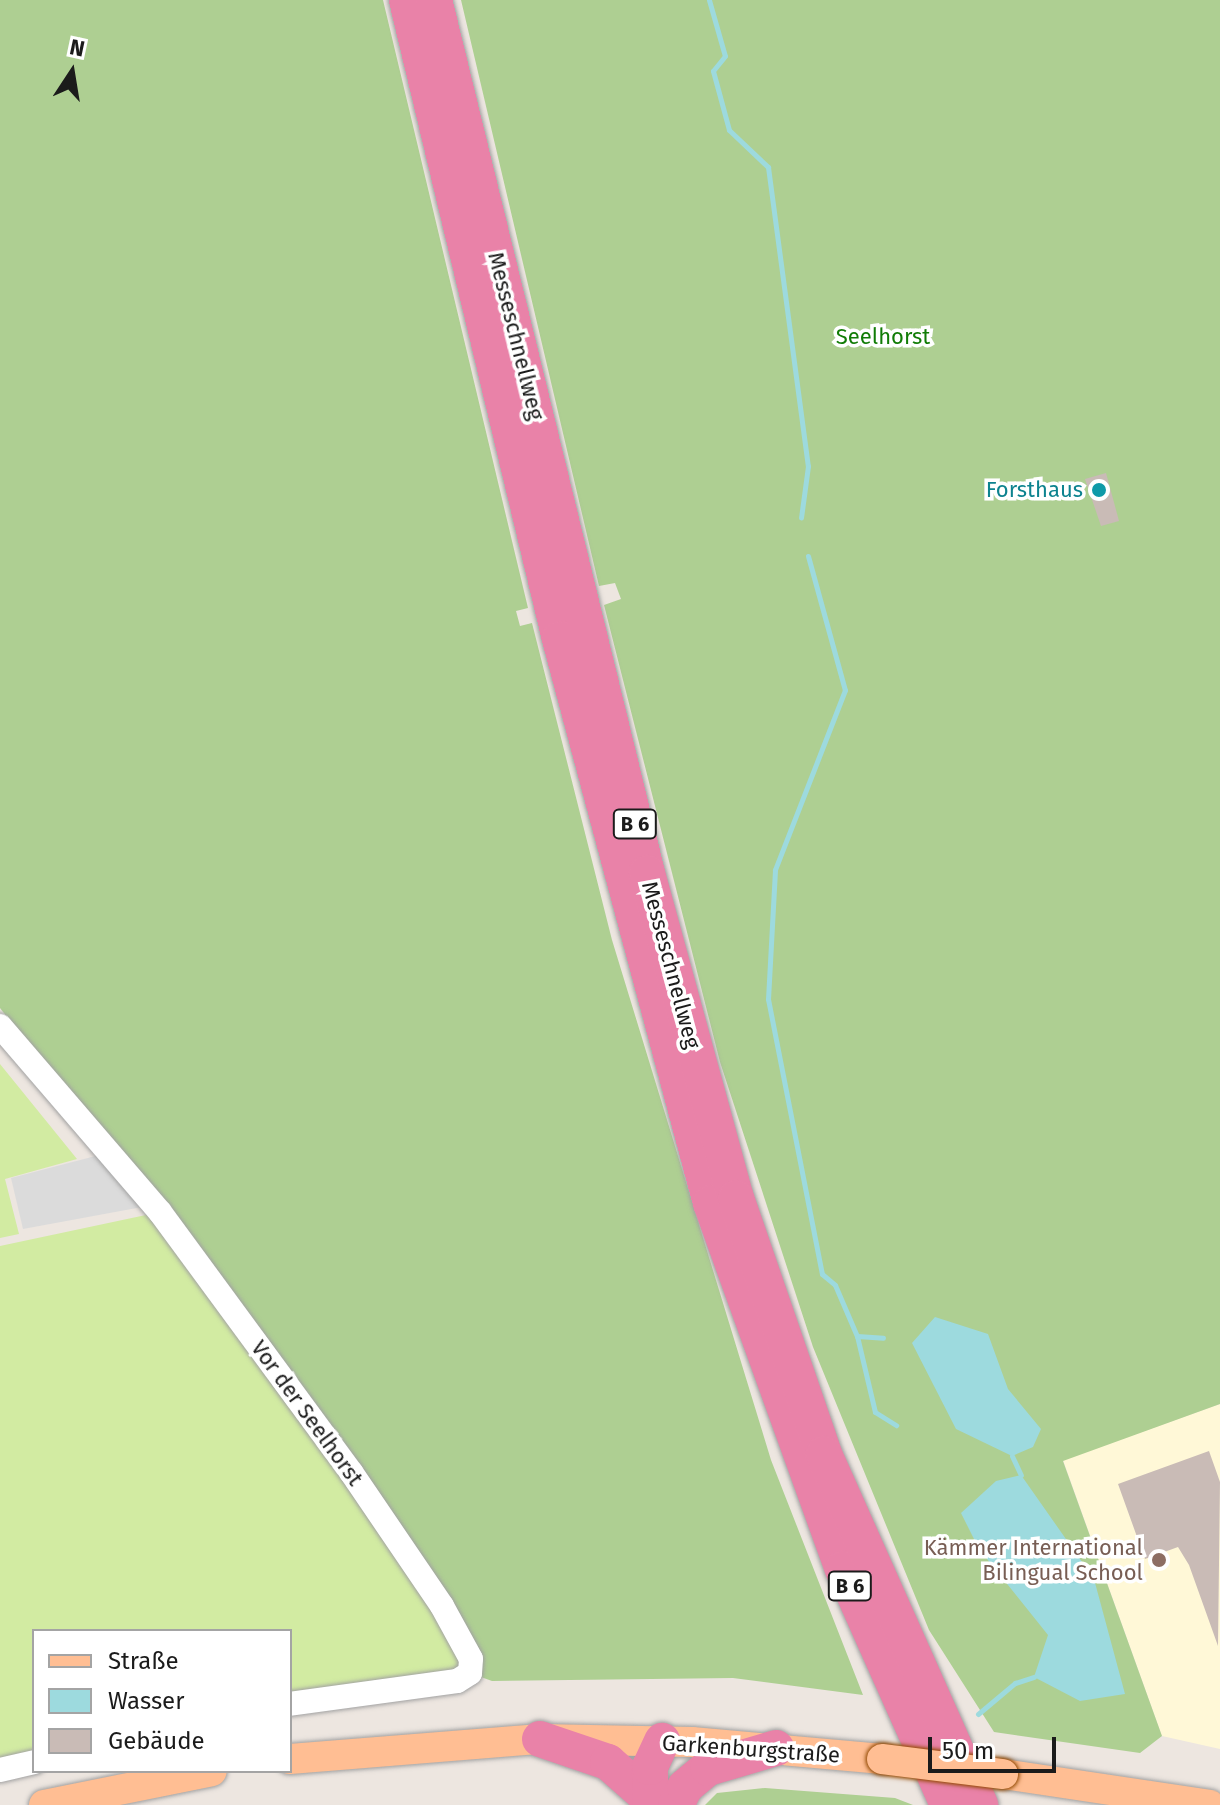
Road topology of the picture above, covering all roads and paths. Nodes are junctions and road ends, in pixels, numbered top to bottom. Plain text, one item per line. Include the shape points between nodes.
1 (407, 0) edge
2 (434, 0) edge
3 (0, 1026) edge
4 (292, 1704) edge
5 (540, 1739) junction
6 (662, 1741) junction
7 (776, 1748) junction
8 (292, 1759) edge
9 (32, 1762) edge
10 (0, 1770) edge
11 (202, 1773) edge
12 (662, 1804) edge
13 (44, 1805) edge
14 (948, 1805) edge
15 (980, 1805) edge
16 (1210, 1805) edge

1 - 14 highway, Messeschnellweg / B 6 via 560,639 711,1203 843,1569
2 - 15 highway, Messeschnellweg / B 6 via 647,873 736,1198 830,1469
3 - 4 street, Vor der Seelhorst via 170,1225 367,1495 462,1636 471,1659 470,1673 457,1681
5 - 6 main road, Garkenburgstraße
5 - 8 main road, Garkenburgstraße
5 - 12 highway via 608,1762
6 - 7 main road, Garkenburgstraße
6 - 12 highway via 650,1767
7 - 12 highway via 708,1768
7 - 16 main road, Garkenburgstraße, bridge
9 - 10 street
11 - 13 main road

